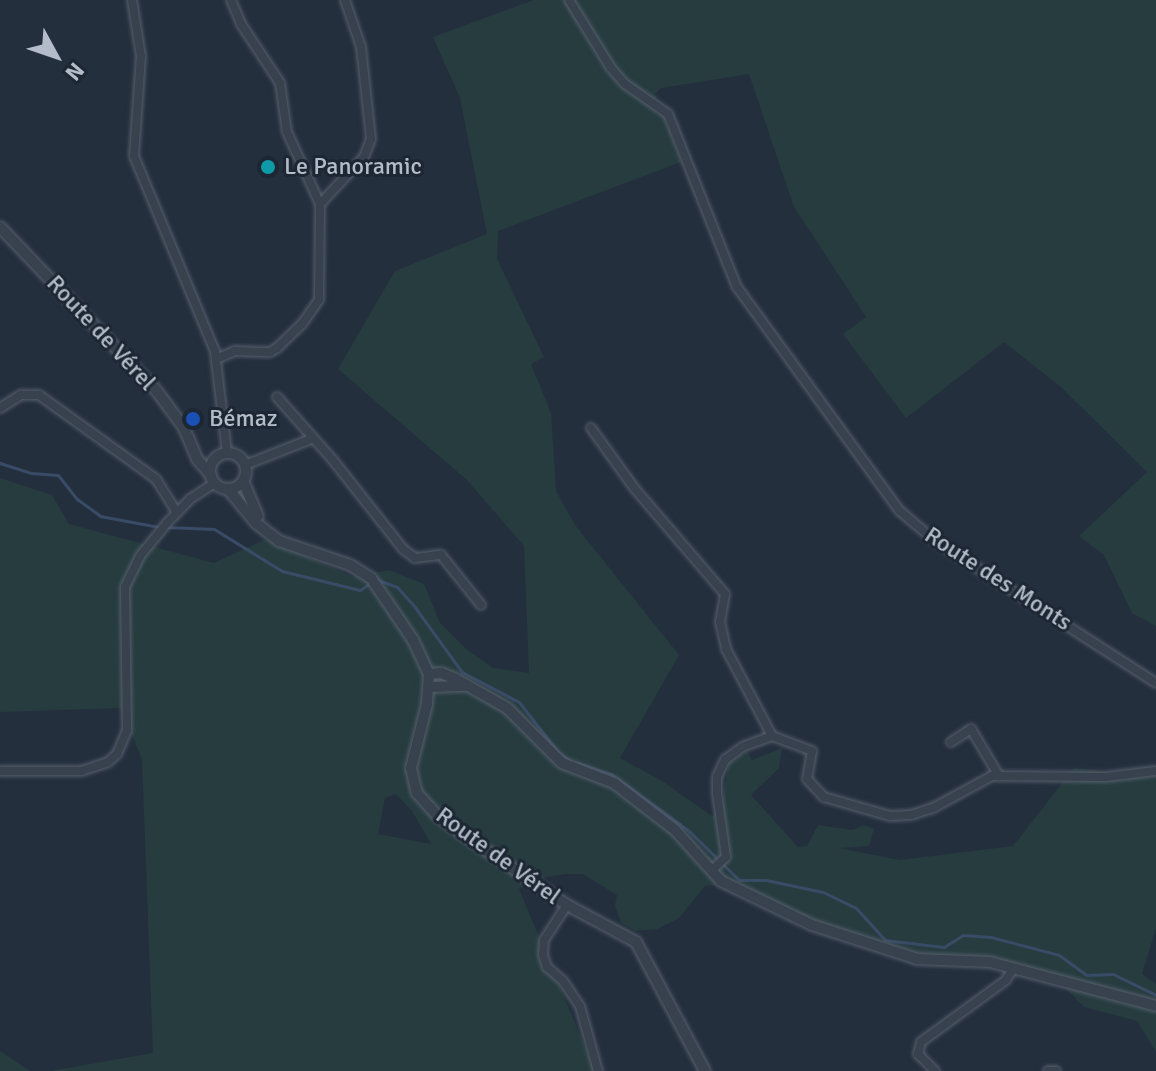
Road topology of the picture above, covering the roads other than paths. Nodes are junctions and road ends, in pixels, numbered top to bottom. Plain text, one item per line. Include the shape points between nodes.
1 (132, 0) edge
2 (231, 0) edge
3 (345, 0) edge
4 (569, 0) edge
5 (320, 204) junction
6 (0, 227) edge
7 (216, 359) junction
8 (277, 397) dead end
9 (0, 408) edge
10 (591, 428) dead end
11 (311, 439) junction
12 (193, 447) junction
13 (222, 455) junction
14 (245, 465) junction
15 (213, 479) junction
16 (243, 481) junction
17 (228, 489) junction
18 (177, 512) junction
19 (267, 531) junction
20 (481, 605) dead end
21 (429, 674) junction
22 (1156, 683) edge
23 (467, 686) junction
24 (430, 687) junction
25 (772, 736) junction
26 (951, 742) dead end
27 (0, 771) edge
28 (1156, 771) edge
29 (999, 776) junction
30 (715, 868) junction
31 (567, 905) junction
32 (1013, 969) junction
33 (1156, 1006) edge
34 (598, 1071) edge
35 (705, 1071) edge
36 (935, 1071) edge
37 (1048, 1071) edge
38 (1056, 1071) edge

1 - 7 street via 141,56 134,156
2 - 5 street via 280,83 287,132
3 - 5 street via 361,47 371,139 364,157
4 - 22 street, Route des Monts via 611,68 668,114 737,287 900,511 934,540
5 - 7 street via 321,292 315,306 274,350 235,351
6 - 12 street, Route de Vérel via 156,390
7 - 13 street
8 - 11 street
9 - 18 street via 21,395 39,395 156,479
10 - 25 street via 635,489 725,594 720,622 726,649
11 - 14 street
11 - 20 street via 403,549 415,558 441,555
12 - 13 street via 206,456
12 - 15 street, Route de Vérel
13 - 14 street via 238,457
13 - 15 street
14 - 16 street
15 - 17 street
15 - 18 street
16 - 17 street
16 - 19 street
17 - 19 street, Route de Vérel
18 - 27 street via 125,587 127,730 117,754 81,771
19 - 21 street, Route de Vérel via 287,545 362,570 413,640
21 - 23 street via 446,674
21 - 24 street, Route de Vérel
23 - 24 street
23 - 30 street via 519,718 562,763 602,777 633,797
24 - 31 street, Route de Vérel via 413,756 417,793 465,836
25 - 29 street via 812,751 807,779 824,797 890,816 933,808
25 - 30 street via 742,747 725,760 717,777 726,857
26 - 29 street via 971,729
28 - 29 street via 1106,777
30 - 32 street via 721,881 812,925 892,953
31 - 34 street via 544,940 543,955 580,1006
31 - 35 street, Route de Vérel via 636,942
32 - 33 street
32 - 36 street via 1006,980 921,1042 918,1054
37 - 38 street

